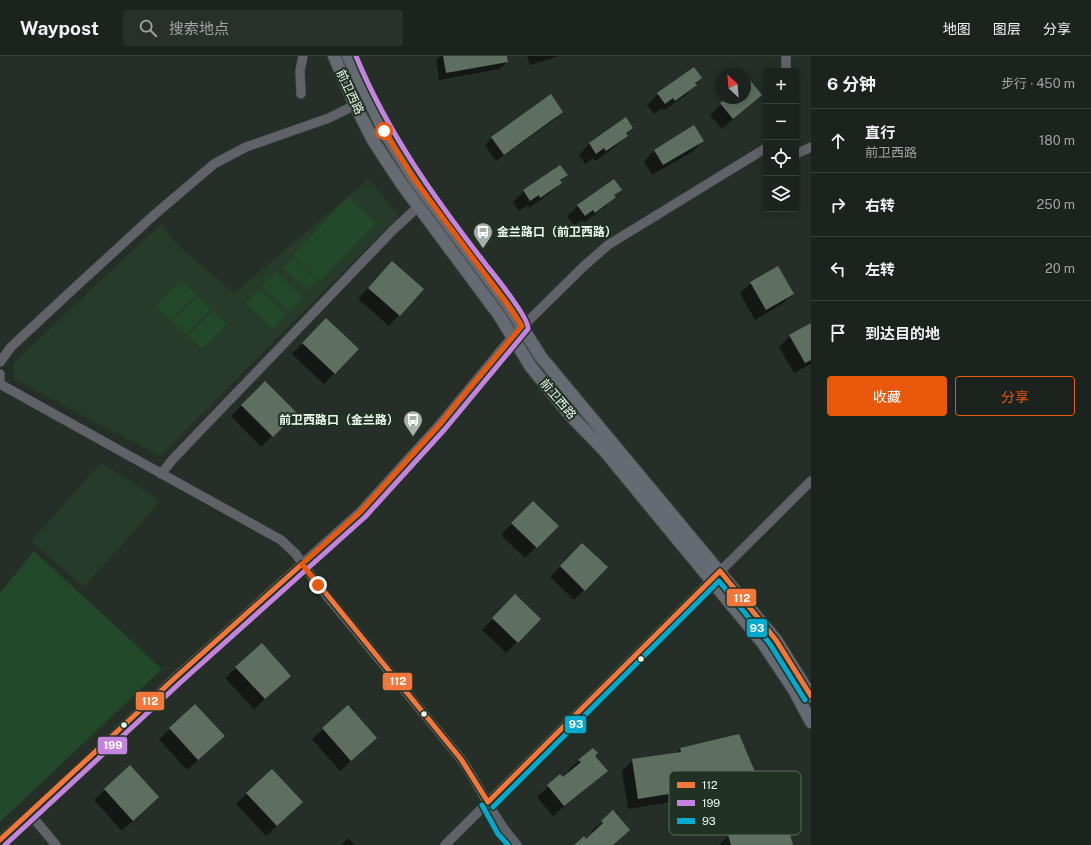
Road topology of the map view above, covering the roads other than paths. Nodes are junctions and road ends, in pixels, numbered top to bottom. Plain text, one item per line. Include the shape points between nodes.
1 (303, 56) edge
2 (334, 56) edge
3 (348, 56) edge
4 (786, 56) edge
5 (786, 68) edge
6 (301, 94) dead end
7 (355, 105) junction
8 (811, 148) edge
9 (763, 150) edge
10 (799, 153) edge
11 (418, 207) junction
12 (522, 326) junction
13 (512, 337) junction
14 (0, 361) edge
15 (0, 374) edge
16 (0, 383) edge
17 (161, 474) junction
18 (811, 481) edge
19 (302, 564) junction
20 (720, 571) junction
21 (711, 581) junction
22 (811, 696) edge
23 (811, 722) edge
24 (488, 802) junction
25 (30, 814) junction
26 (0, 840) edge
27 (56, 845) edge
28 (445, 845) edge
29 (517, 845) edge

1 - 6 street via 300,71
2 - 7 main road, 前卫西路
3 - 12 main road, 前卫西路 via 380,125 414,179
4 - 5 street
7 - 11 main road, 前卫西路 via 374,142
7 - 14 street via 329,118 246,147 214,164 69,293 11,347
8 - 10 street
9 - 12 street via 608,245
11 - 13 main road, 前卫西路
11 - 17 street via 206,424
12 - 13 street
12 - 20 main road, 前卫西路 via 541,357
13 - 19 street via 440,424 360,512
13 - 21 main road, 前卫西路 via 531,367 570,415 603,449
15 - 16 street
16 - 17 street
17 - 19 street via 281,540
18 - 20 street
19 - 24 street via 461,759
19 - 25 street via 177,676
20 - 21 street
20 - 22 main road, 前卫西路 via 776,640
21 - 23 main road, 前卫西路 via 762,642 794,690
21 - 24 street
24 - 28 street
24 - 29 street via 504,830
25 - 26 street
25 - 27 street

